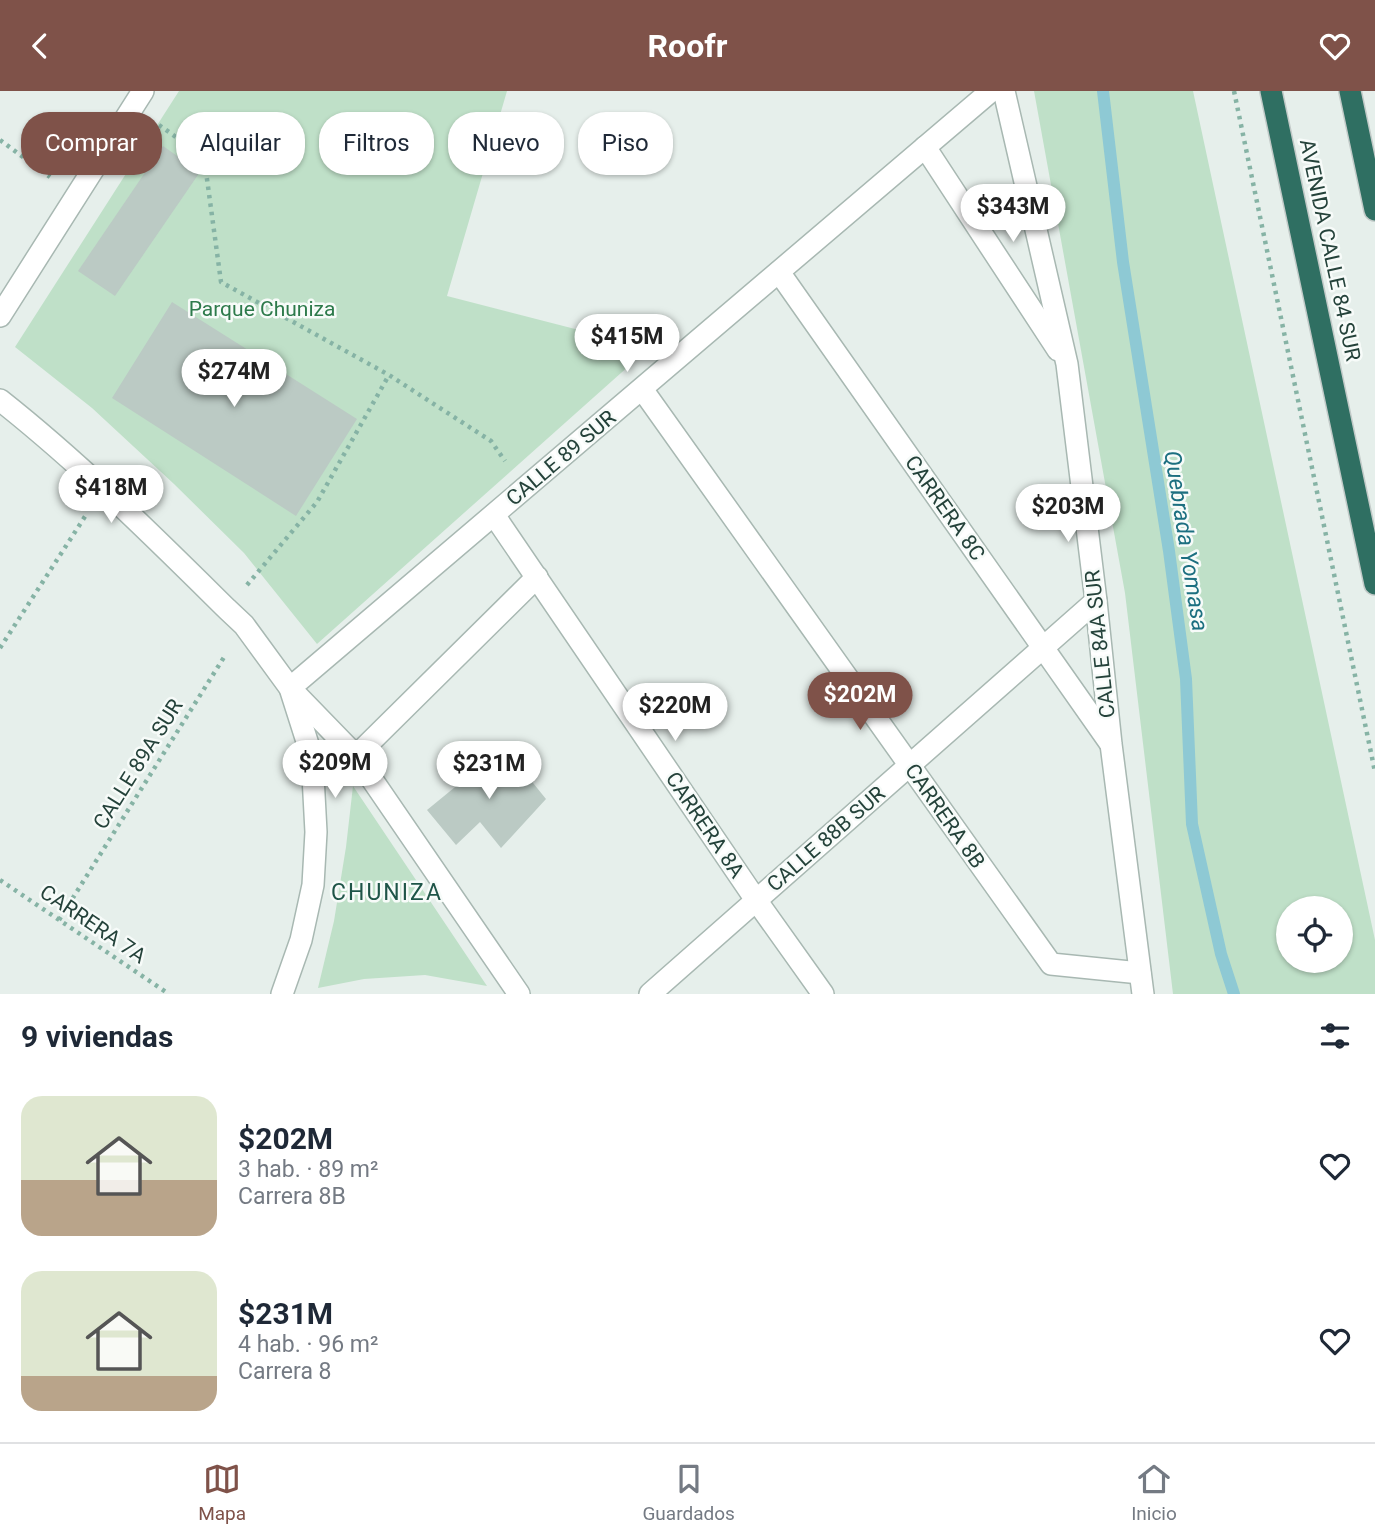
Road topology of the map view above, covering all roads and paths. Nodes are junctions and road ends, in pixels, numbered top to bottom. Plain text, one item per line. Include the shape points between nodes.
1 (991, 91) edge
2 (1004, 91) edge
3 (1234, 91) edge
4 (1271, 91) edge
5 (1350, 91) edge
6 (138, 99) edge
7 (0, 140) edge
8 (925, 147) junction
9 (77, 196) junction
10 (1375, 210) edge
11 (779, 272) junction
12 (0, 316) edge
13 (1067, 364) junction
14 (389, 375) junction
15 (642, 389) junction
16 (0, 400) edge
17 (104, 488) junction
18 (525, 488) junction
19 (494, 515) junction
20 (537, 577) junction
21 (1375, 584) edge
22 (1096, 601) junction
23 (227, 609) junction
24 (244, 625) junction
25 (1043, 647) junction
26 (0, 648) edge
27 (290, 688) junction
28 (1111, 744) junction
29 (356, 756) junction
30 (909, 765) junction
31 (1375, 772) edge
32 (0, 880) edge
33 (756, 900) junction
34 (59, 920) junction
35 (1140, 973) junction
36 (169, 994) edge
37 (282, 994) edge
38 (519, 994) edge
39 (650, 994) edge
40 (823, 994) edge
41 (1143, 994) edge

1 - 8 street, CALLE 89 SUR
2 - 13 street, CALLE 84A SUR
3 - 31 path
4 - 21 highway, AVENIDA CALLE 84 SUR
5 - 10 highway
6 - 9 street
6 - 14 path via 204,157 221,282
7 - 9 path
8 - 11 street, CALLE 89 SUR
8 - 13 street
9 - 12 street
11 - 15 street, CALLE 89 SUR
11 - 25 street, CARRERA 8C
13 - 22 street, CALLE 84A SUR
14 - 18 path via 491,441
14 - 23 path via 317,502
15 - 18 street, CALLE 89 SUR
15 - 30 street, CARRERA 8B
16 - 17 street
17 - 23 street
17 - 26 path
18 - 19 street, CALLE 89 SUR
19 - 20 street, CARRERA 8A
19 - 27 street, CALLE 89 SUR
20 - 29 street
20 - 33 street, CARRERA 8A
22 - 25 street, CALLE 88B SUR
22 - 28 street, CALLE 84A SUR
23 - 24 street
24 - 27 street
24 - 34 path, CALLE 89A SUR
25 - 28 street, CARRERA 8C
25 - 30 street, CALLE 88B SUR
27 - 29 street
27 - 37 street via 312,757 316,832 311,896
28 - 35 street, CALLE 84A SUR
29 - 38 street
30 - 33 street, CALLE 88B SUR
30 - 35 street, CARRERA 8B via 1051,964
32 - 34 path, CARRERA 7A
33 - 39 street, CALLE 88B SUR
33 - 40 street, CARRERA 8A
34 - 36 path, CARRERA 7A
35 - 41 street, CALLE 84A SUR

